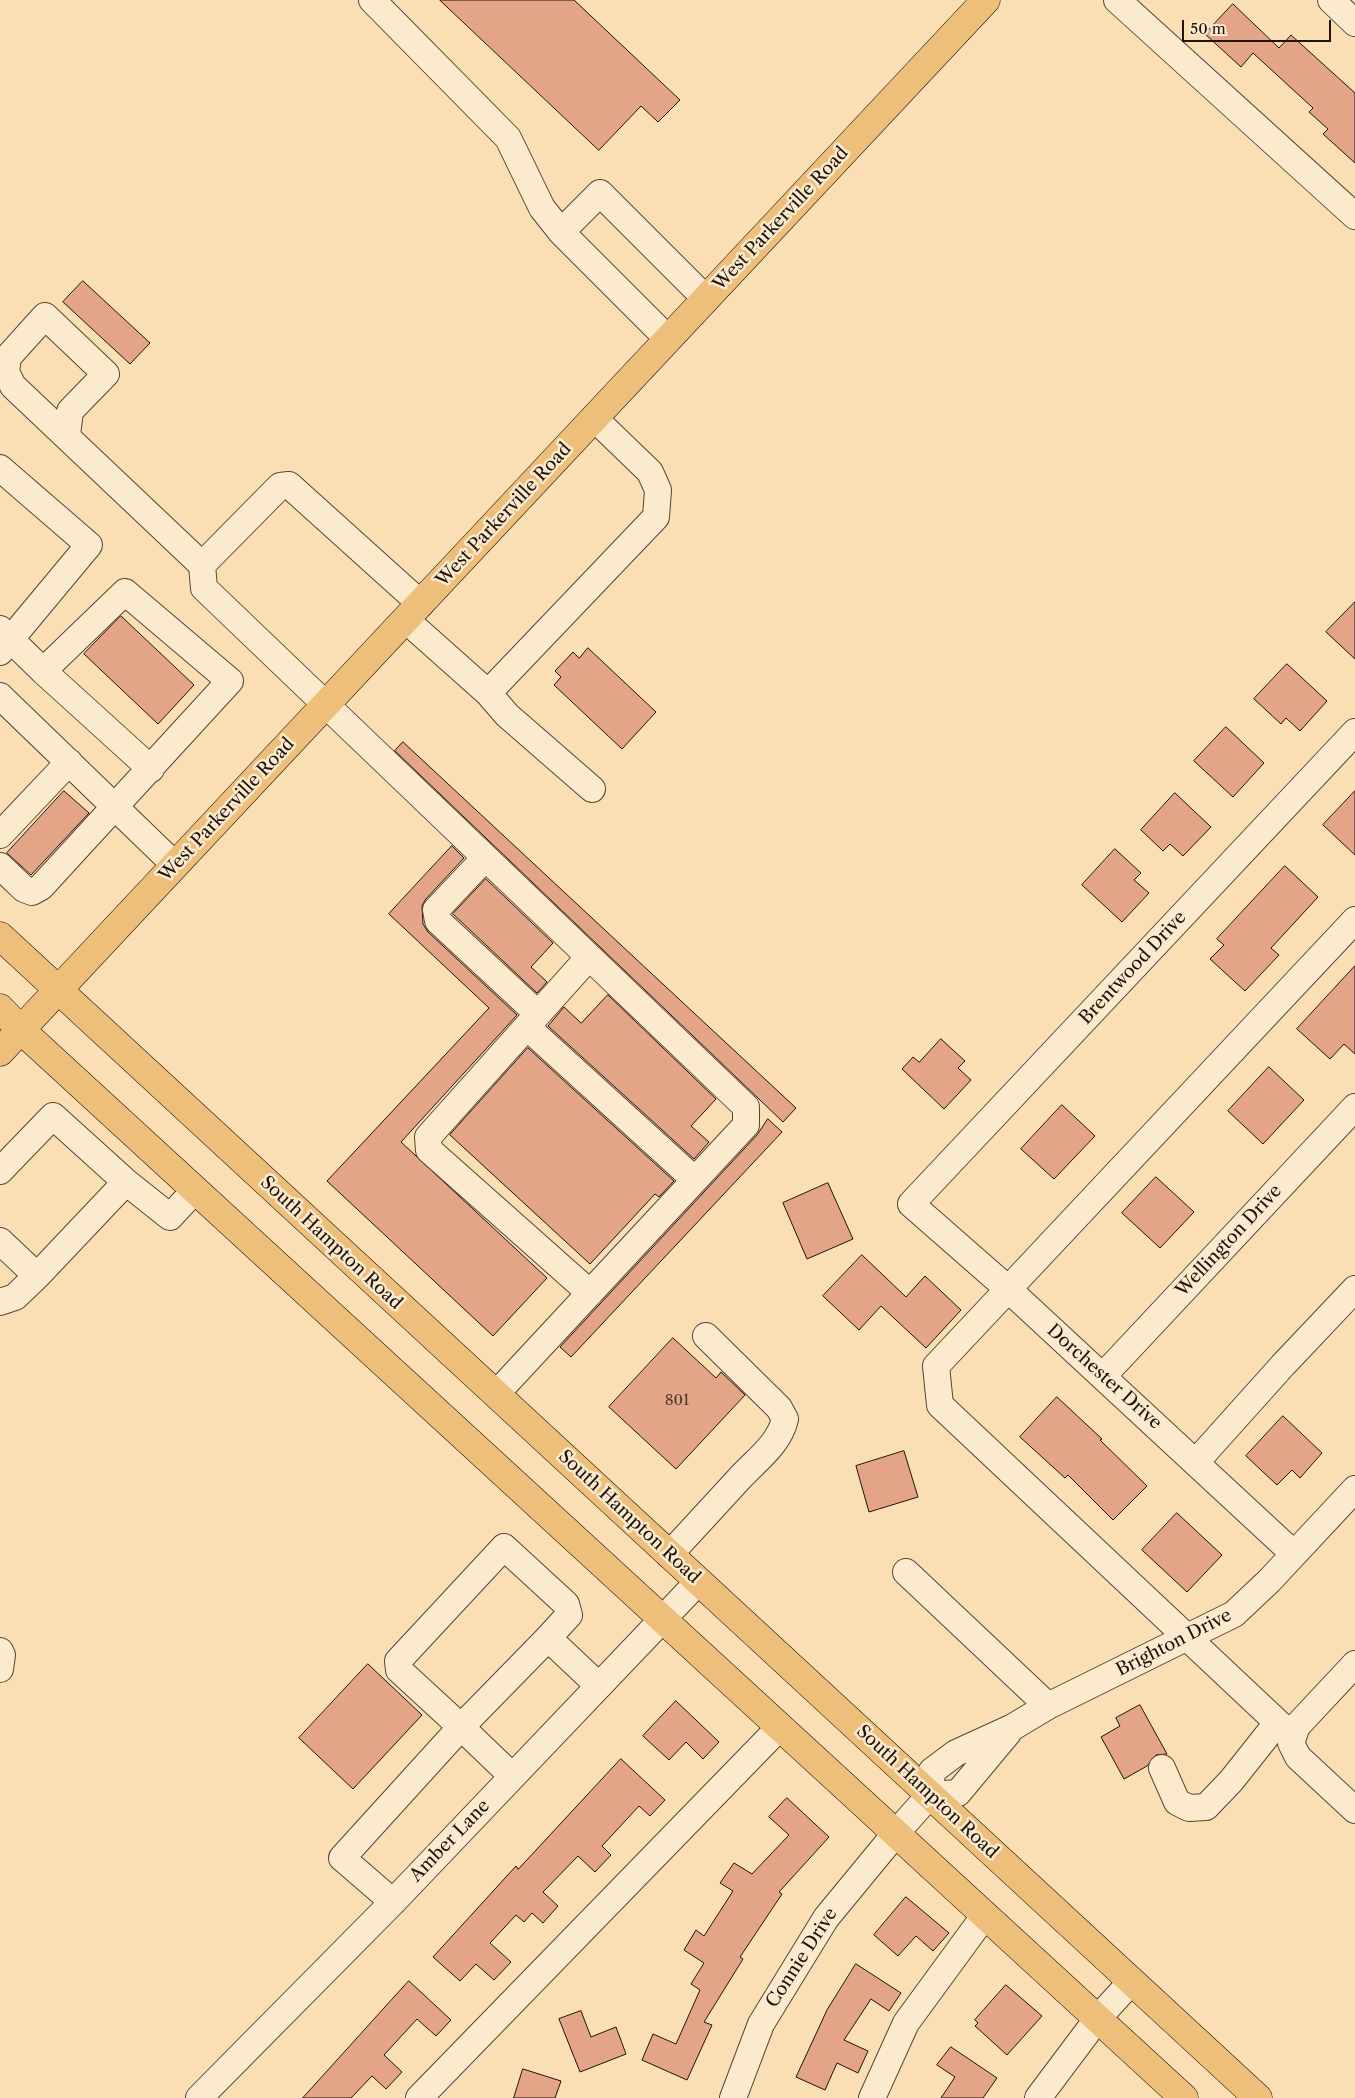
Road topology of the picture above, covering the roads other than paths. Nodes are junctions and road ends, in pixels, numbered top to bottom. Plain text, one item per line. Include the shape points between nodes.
1 (372, 0) edge
2 (986, 0) edge
3 (1116, 0) edge
4 (1330, 0) edge
5 (1355, 23) edge
6 (1355, 216) edge
7 (561, 232) junction
8 (706, 300) junction
9 (668, 339) junction
10 (594, 418) junction
11 (68, 435) dead end
12 (0, 468) edge
13 (202, 565) junction
14 (413, 612) junction
15 (4, 641) edge
16 (43, 671) junction
17 (488, 693) junction
18 (0, 696) edge
19 (326, 705) junction
20 (1355, 732) edge
21 (69, 762) junction
22 (151, 769) junction
23 (592, 789) dead end
24 (116, 808) junction
25 (0, 835) edge
26 (485, 858) junction
27 (175, 865) junction
28 (0, 866) edge
29 (1355, 920) edge
30 (0, 936) edge
31 (589, 957) junction
32 (58, 991) junction
33 (0, 1008) edge
34 (532, 1021) junction
35 (21, 1030) junction
36 (0, 1052) edge
37 (1355, 1107) edge
38 (0, 1171) edge
39 (694, 1180) junction
40 (126, 1182) junction
41 (196, 1190) junction
42 (911, 1204) joint
43 (0, 1242) edge
44 (37, 1276) junction
45 (1355, 1289) edge
46 (1008, 1290) junction
47 (590, 1292) junction
48 (0, 1302) edge
49 (706, 1336) dead end
50 (1103, 1376) junction
51 (496, 1394) junction
52 (1196, 1462) junction
53 (1355, 1489) edge
54 (1294, 1554) junction
55 (669, 1555) junction
56 (906, 1572) dead end
57 (698, 1582) junction
58 (662, 1619) junction
59 (1188, 1637) junction
60 (548, 1638) junction
61 (0, 1651) edge
62 (1355, 1664) edge
63 (0, 1669) edge
64 (599, 1686) junction
65 (1048, 1706) junction
66 (462, 1727) junction
67 (780, 1727) junction
68 (1285, 1730) junction
69 (1162, 1768) dead end
70 (512, 1776) junction
71 (930, 1795) junction
72 (1355, 1810) edge
73 (896, 1833) junction
74 (393, 1902) junction
75 (986, 1915) junction
76 (1132, 1981) junction
77 (1098, 2018) junction
78 (199, 2098) edge
79 (419, 2098) edge
80 (733, 2098) edge
81 (872, 2098) edge
82 (1038, 2098) edge
83 (1184, 2098) edge
84 (1258, 2098) edge

1 - 7 street via 508,138 542,208
2 - 8 main road, West Parkerville Road
3 - 6 street
4 - 5 street
7 - 8 street via 600,193
7 - 9 street
8 - 9 main road, West Parkerville Road
9 - 10 main road, West Parkerville Road
10 - 14 main road, West Parkerville Road
10 - 17 street via 650,472 658,490 656,517
11 - 13 street
12 - 15 street via 89,545
13 - 14 street via 280,486 289,485
13 - 19 street via 204,588
14 - 17 street
14 - 19 main road, West Parkerville Road
15 - 16 street
16 - 22 street
16 - 22 street via 125,592 230,681
17 - 23 street via 507,715
18 - 21 street
19 - 26 street
19 - 27 main road, West Parkerville Road
20 - 42 street, Brentwood Drive
21 - 24 street
21 - 25 street
22 - 24 street
24 - 27 street
24 - 28 street via 41,887 32,892 24,889
26 - 31 street
26 - 34 street via 436,910 438,921
27 - 32 main road, West Parkerville Road
29 - 46 street
30 - 32 main road, South Hampton Road
31 - 34 street
31 - 39 street via 746,1107 746,1125
32 - 35 main road, West Parkerville Road
32 - 51 main road, South Hampton Road
33 - 35 main road
34 - 39 street
34 - 47 street via 428,1137 429,1150
35 - 36 main road, West Parkerville Road
35 - 41 main road
37 - 50 street, Wellington Drive
38 - 40 street via 53,1116
39 - 47 street
40 - 41 street via 170,1217
40 - 44 street
41 - 58 main road
42 - 46 street, Dorchester Drive
43 - 44 street
44 - 48 street via 16,1297
45 - 52 street
46 - 50 street, Dorchester Drive
46 - 59 street via 936,1366 940,1405
47 - 51 street
49 - 55 street via 779,1408 785,1419 782,1431 764,1454
50 - 52 street, Dorchester Drive
51 - 55 main road, South Hampton Road
52 - 54 street, Dorchester Drive
53 - 54 street, Brighton Drive
54 - 59 street, Brighton Drive via 1234,1614
55 - 57 main road, South Hampton Road
56 - 65 street
57 - 58 street, Amber Lane
57 - 71 main road, South Hampton Road
58 - 64 street, Amber Lane
58 - 67 main road
59 - 65 street, Brighton Drive
59 - 68 street
60 - 64 street
60 - 66 street
60 - 66 street via 569,1615 566,1604 504,1547 398,1661 399,1670
61 - 63 street
62 - 68 street via 1297,1726
64 - 70 street, Amber Lane
65 - 71 street, Brighton Drive via 1013,1727 956,1753 932,1771
66 - 70 street
66 - 74 street via 342,1858
67 - 73 main road
67 - 79 street
68 - 69 street via 1206,1807 1189,1808 1177,1802
68 - 72 street via 1298,1757
70 - 74 street, Amber Lane
71 - 73 street, Connie Drive
71 - 76 main road, South Hampton Road
73 - 75 main road
73 - 80 street, Connie Drive via 826,1918 760,2024
74 - 78 street, Amber Lane
75 - 77 main road
75 - 81 street via 906,2023
76 - 77 street
76 - 84 main road, South Hampton Road
77 - 82 street
77 - 83 main road

